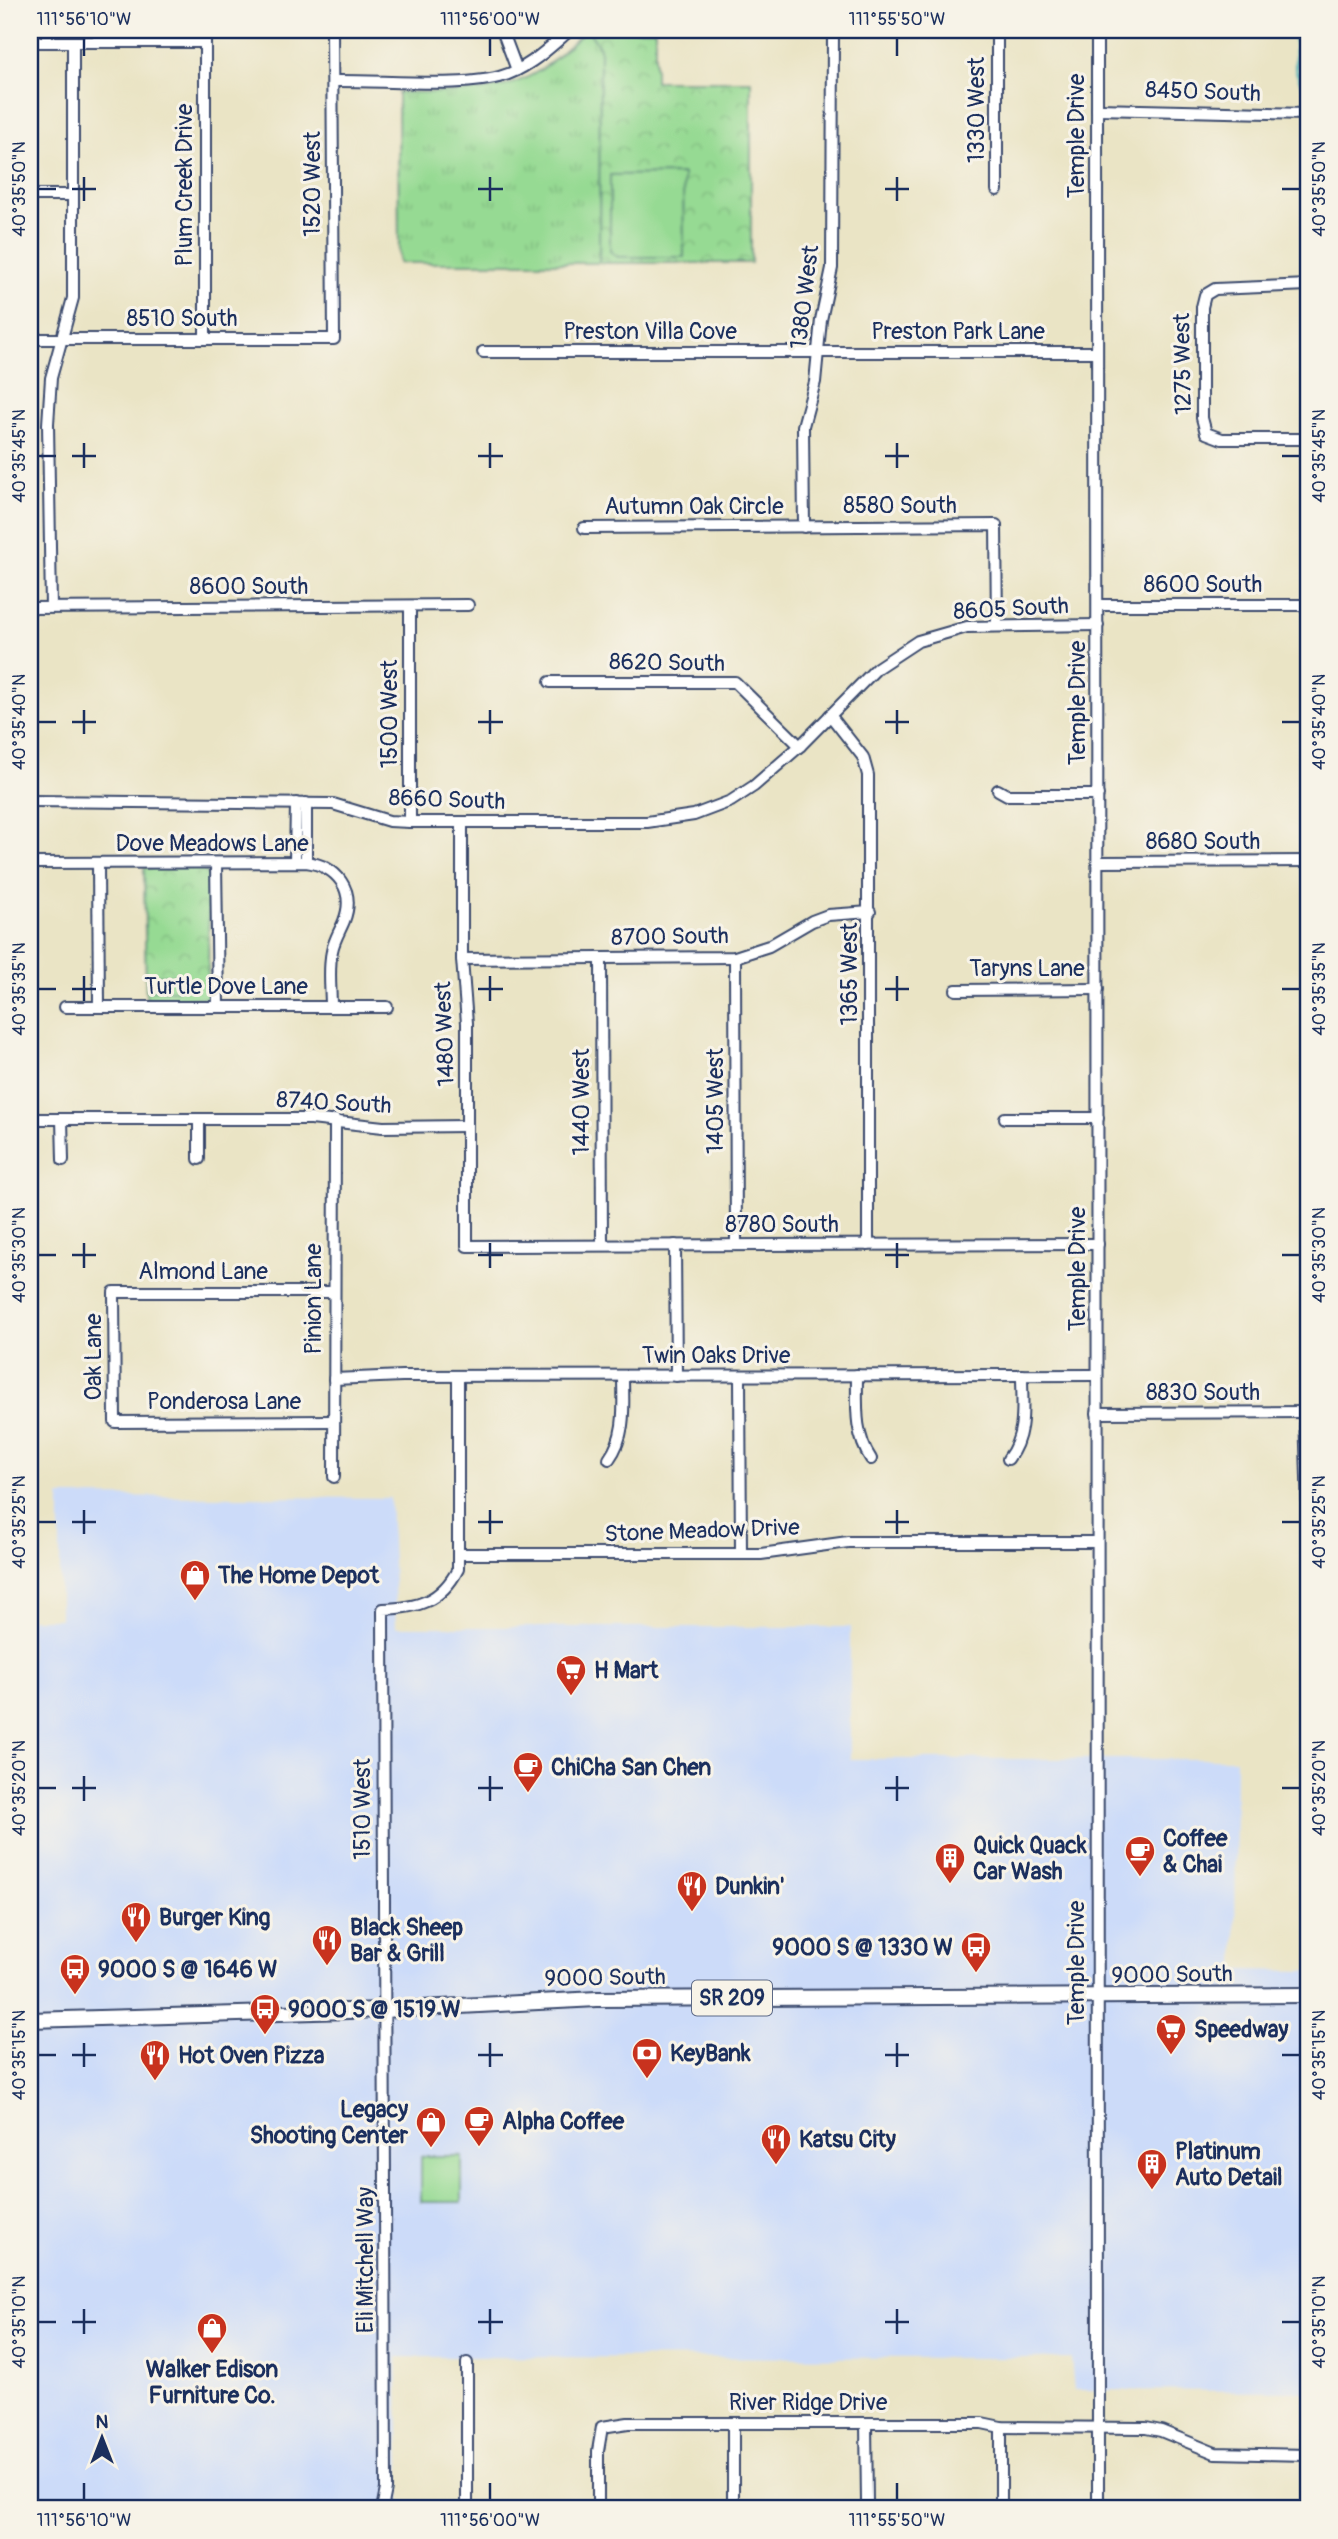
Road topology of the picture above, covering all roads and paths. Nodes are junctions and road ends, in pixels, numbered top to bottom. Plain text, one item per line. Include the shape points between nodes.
1 (205, 30) edge
2 (332, 30) edge
3 (502, 30) edge
4 (570, 30) edge
5 (833, 30) edge
6 (997, 30) edge
7 (1097, 30) edge
8 (30, 42) edge
9 (73, 42) junction
10 (205, 42) junction
11 (517, 70) junction
12 (333, 81) junction
13 (1097, 109) junction
14 (1308, 114) edge
15 (997, 190) dead end
16 (30, 195) edge
17 (73, 195) junction
18 (1308, 285) edge
19 (30, 339) edge
20 (62, 339) junction
21 (334, 339) joint
22 (205, 340) junction
23 (482, 352) dead end
24 (818, 352) junction
25 (1097, 352) junction
26 (1308, 439) edge
27 (804, 527) junction
28 (584, 528) dead end
29 (1098, 605) junction
30 (1308, 605) edge
31 (410, 606) junction
32 (468, 606) dead end
33 (51, 607) junction
34 (30, 608) edge
35 (1098, 625) junction
36 (997, 626) junction
37 (550, 682) dead end
38 (830, 715) junction
39 (800, 746) junction
40 (998, 790) dead end
41 (1098, 795) junction
42 (30, 801) edge
43 (301, 803) junction
44 (410, 822) junction
45 (462, 822) junction
46 (1308, 861) edge
47 (301, 862) junction
48 (1098, 862) junction
49 (30, 863) edge
50 (99, 863) junction
51 (216, 863) junction
52 (870, 912) junction
53 (735, 957) junction
54 (601, 958) junction
55 (462, 959) junction
56 (1098, 989) junction
57 (956, 990) dead end
58 (65, 1007) dead end
59 (99, 1007) junction
60 (218, 1007) junction
61 (331, 1007) junction
62 (387, 1007) dead end
63 (1005, 1118) dead end
64 (1098, 1118) junction
65 (30, 1119) edge
66 (62, 1119) junction
67 (199, 1119) junction
68 (335, 1120) junction
69 (467, 1126) junction
70 (199, 1159) dead end
71 (63, 1160) dead end
72 (1098, 1244) junction
73 (602, 1245) junction
74 (675, 1245) junction
75 (736, 1245) junction
76 (868, 1245) junction
77 (467, 1246) joint
78 (114, 1292) joint
79 (334, 1292) junction
80 (857, 1375) junction
81 (1022, 1375) junction
82 (1097, 1375) junction
83 (458, 1376) junction
84 (623, 1376) junction
85 (676, 1376) junction
86 (740, 1376) junction
87 (334, 1379) junction
88 (1307, 1412) edge
89 (1097, 1413) junction
90 (334, 1421) junction
91 (115, 1422) joint
92 (609, 1459) dead end
93 (871, 1459) dead end
94 (1008, 1459) dead end
95 (334, 1477) dead end
96 (1308, 1511) edge
97 (1096, 1542) junction
98 (459, 1554) junction
99 (741, 1554) junction
100 (1308, 1995) edge
101 (1098, 1998) junction
102 (383, 2010) junction
103 (30, 2020) edge
104 (467, 2363) dead end
105 (733, 2423) junction
106 (866, 2423) junction
107 (1001, 2427) junction
108 (1098, 2427) junction
109 (1308, 2455) edge
110 (867, 2503) dead end
111 (733, 2504) dead end
112 (382, 2509) edge
113 (467, 2509) edge
114 (598, 2509) edge
115 (1001, 2509) edge
116 (1098, 2509) edge

1 - 10 street, Plum Creek Drive
2 - 12 street, 1520 West
3 - 11 street
4 - 11 street
5 - 24 street, 1380 West via 832,268
6 - 15 street, 1330 West
7 - 13 street, Temple Drive
8 - 9 street
9 - 10 street
9 - 17 street
10 - 22 street, Plum Creek Drive
11 - 12 street via 468,80
12 - 21 street, 1520 West
13 - 14 street, 8450 South
13 - 25 street, Temple Drive
16 - 17 street
17 - 20 street via 73,298
18 - 26 street, 1275 West via 1215,289 1205,295 1202,418 1206,433 1222,439
19 - 20 street, 8510 South
20 - 22 street, 8510 South
20 - 33 street via 51,378 48,424
21 - 22 street, 8510 South
23 - 24 street, Preston Villa Cove
24 - 25 street, Preston Park Lane
24 - 27 street, 1380 West via 803,426
25 - 29 street, Temple Drive
27 - 28 street, Autumn Oak Circle
27 - 36 street, 8580 South via 996,526
29 - 30 street, 8600 South
29 - 35 street, Temple Drive
31 - 32 street, 8600 South
31 - 33 street, 8600 South
31 - 44 street, 1500 West
33 - 34 street, 8600 South
35 - 36 street, 8605 South
35 - 41 street, Temple Drive
36 - 38 street, 8605 South via 967,627 918,641 877,668
37 - 39 street, 8620 South via 735,682
38 - 39 street, 8605 South
38 - 52 street, 1365 West via 863,757 868,775
39 - 45 street, 8660 South via 732,801 694,815 647,822
40 - 41 street via 1007,795
41 - 48 street, Temple Drive
42 - 43 street, 8660 South
43 - 44 street, 8660 South via 344,805 389,821
43 - 47 street
44 - 45 street, 8660 South
45 - 55 street, 1480 West
46 - 48 street, 8680 South
47 - 51 street, Dove Meadows Lane
47 - 61 street, Dove Meadows Lane via 328,868 338,876 348,898 344,923 332,949
48 - 56 street, Temple Drive
49 - 50 street, Dove Meadows Lane
50 - 51 street, Dove Meadows Lane
50 - 59 street
51 - 60 street
52 - 53 street, 8700 South via 828,915 769,946
52 - 76 street, 1365 West
53 - 54 street, 8700 South
53 - 75 street, 1405 West
54 - 55 street, 8700 South
54 - 73 street, 1440 West
55 - 69 street, 1480 West
56 - 57 street, Taryns Lane
56 - 64 street, Temple Drive
58 - 59 street, Turtle Dove Lane
59 - 60 street, Turtle Dove Lane
60 - 61 street, Turtle Dove Lane
61 - 62 street, Turtle Dove Lane
63 - 64 street
64 - 72 street, Temple Drive
65 - 66 street, 8740 South
66 - 67 street, 8740 South
66 - 71 street
67 - 68 street, 8740 South
67 - 70 street
68 - 69 street, 8740 South via 383,1127
68 - 79 street, Pinion Lane
69 - 77 street, 1480 West
72 - 76 street, 8780 South
72 - 82 street, Temple Drive
73 - 74 street, 8780 South
73 - 77 street, 8780 South
74 - 75 street, 8780 South
74 - 85 street
75 - 76 street, 8780 South
78 - 79 street, Almond Lane
78 - 91 street, Oak Lane
79 - 87 street, Pinion Lane
80 - 81 street, Twin Oaks Drive
80 - 86 street, Twin Oaks Drive
80 - 93 street via 858,1428
81 - 82 street, Twin Oaks Drive
81 - 94 street via 1022,1431
82 - 89 street, Temple Drive
83 - 84 street, Twin Oaks Drive
83 - 87 street, Twin Oaks Drive
83 - 98 street
84 - 85 street, Twin Oaks Drive
84 - 92 street via 623,1432
85 - 86 street, Twin Oaks Drive
86 - 99 street
87 - 90 street, Pinion Lane
88 - 89 street, 8830 South
88 - 96 street
89 - 97 street, Temple Drive
90 - 91 street, Ponderosa Lane
90 - 95 street, Pinion Lane
97 - 99 street, Stone Meadow Drive via 848,1542 782,1553
97 - 101 street, Temple Drive
98 - 99 street, Stone Meadow Drive
98 - 102 street, 1510 West via 458,1569 440,1594 424,1605 383,1609
100 - 101 main road, 9000 South / SR 209
101 - 102 main road, 9000 South / SR 209 via 597,1999
101 - 108 street, Temple Drive
102 - 103 main road, 9000 South / SR 209
102 - 112 street, Eli Mitchell Way via 386,2489
104 - 113 street
105 - 106 street, River Ridge Drive
105 - 111 street
105 - 114 street, River Ridge Drive via 601,2427
106 - 107 street, River Ridge Drive
106 - 110 street
107 - 108 street, River Ridge Drive
107 - 115 street
108 - 109 street, River Ridge Drive via 1161,2431 1216,2453
108 - 116 street, Temple Drive

